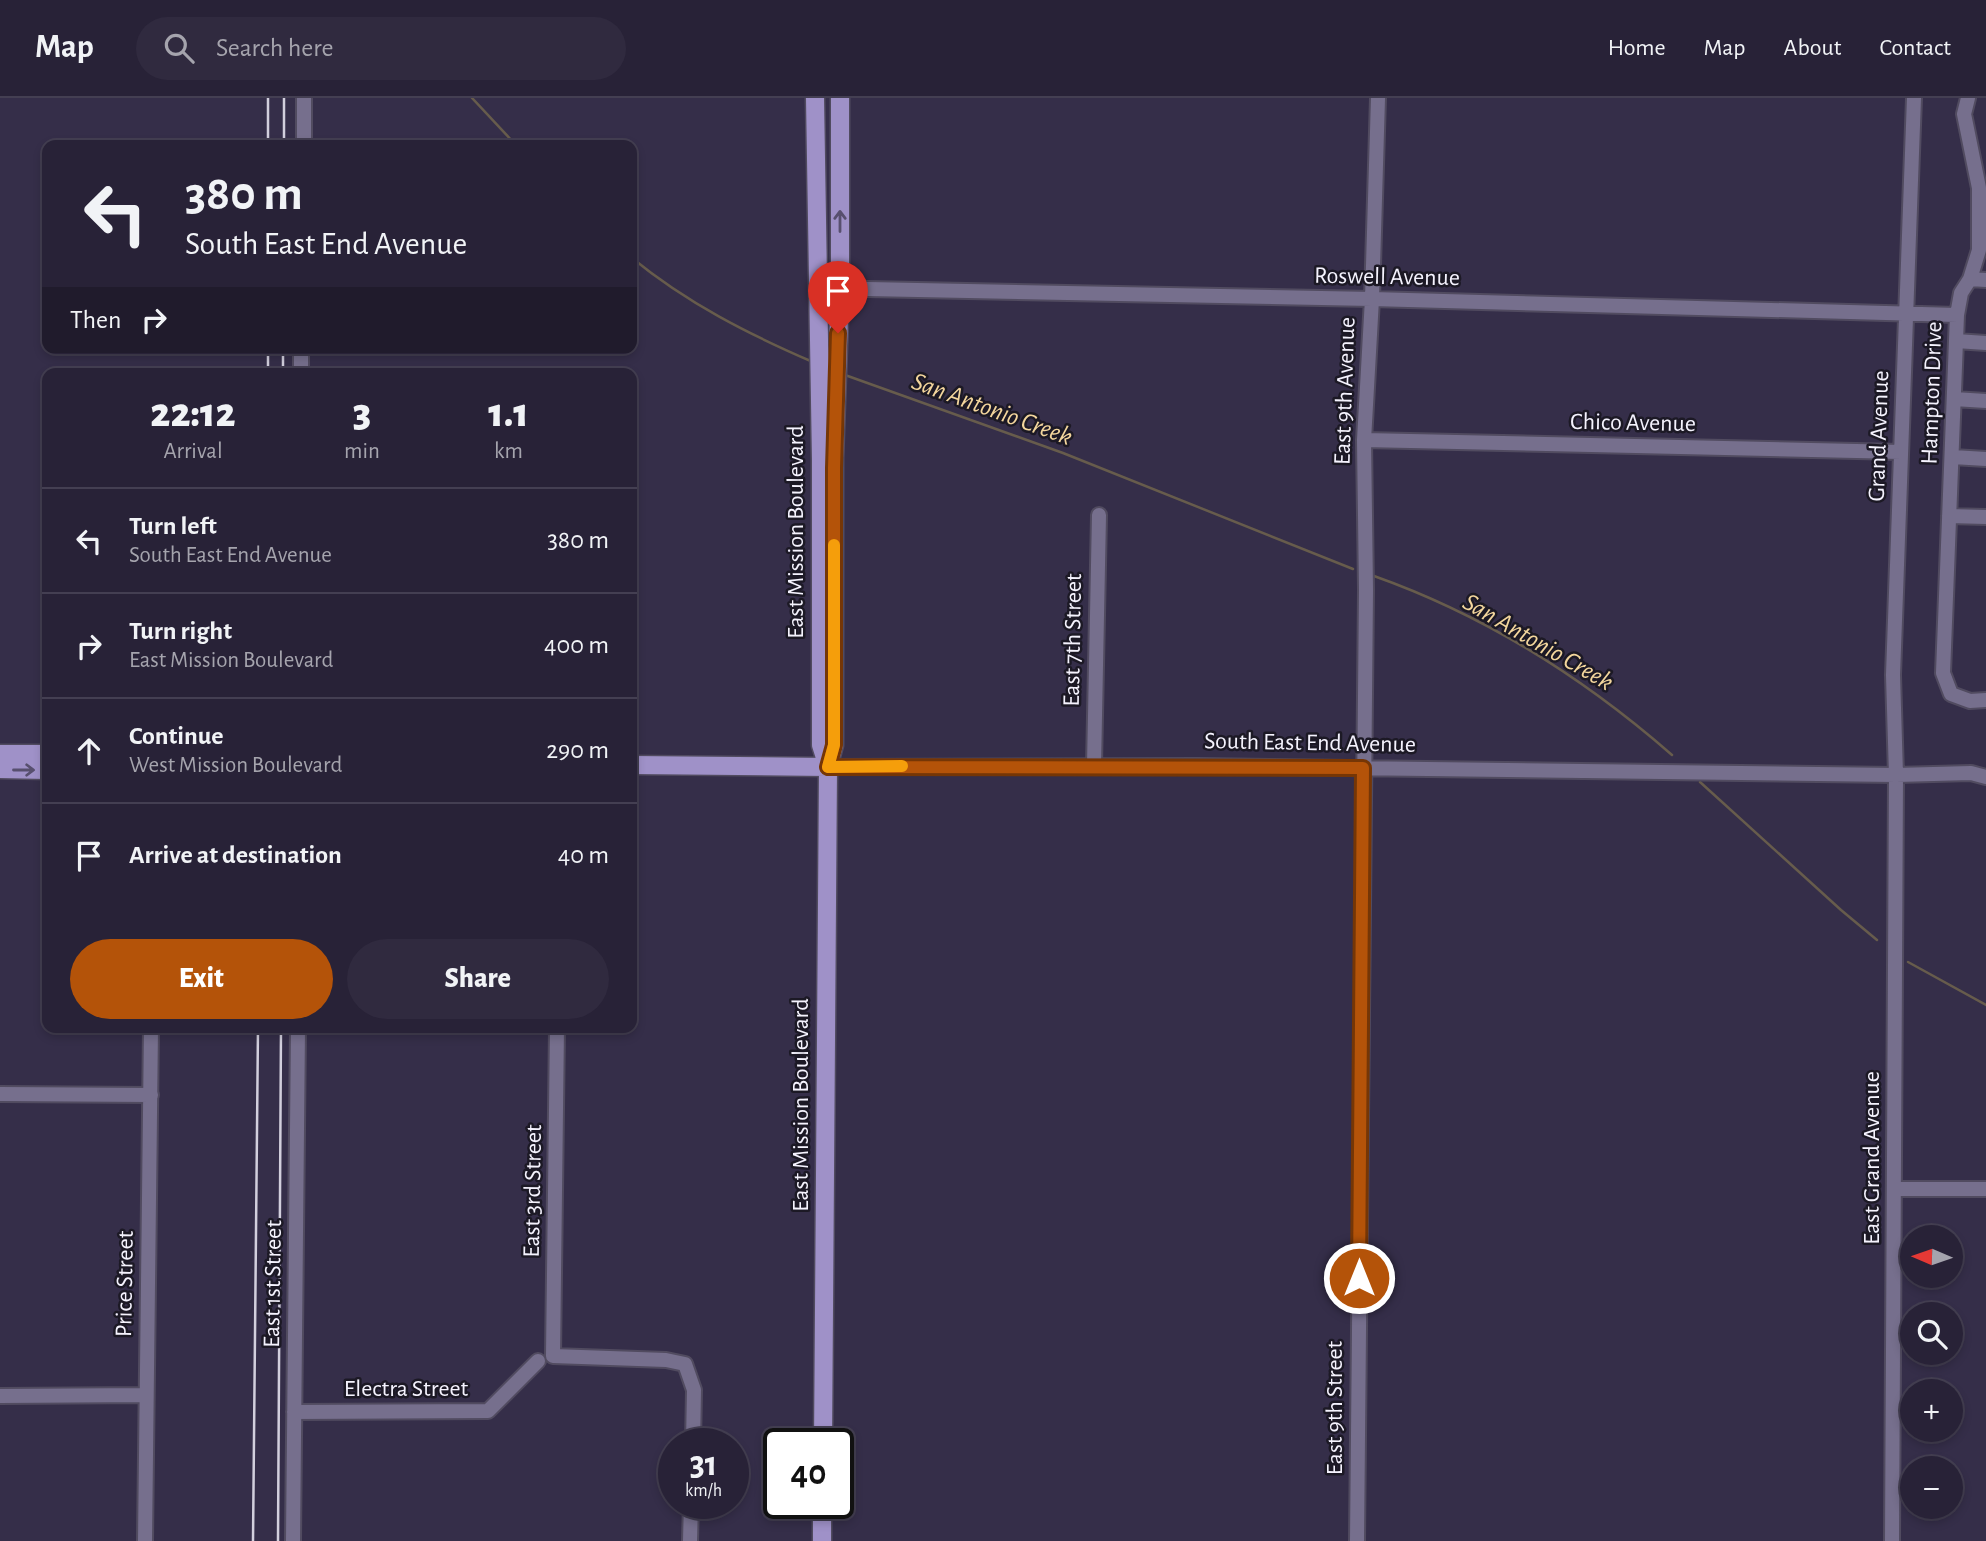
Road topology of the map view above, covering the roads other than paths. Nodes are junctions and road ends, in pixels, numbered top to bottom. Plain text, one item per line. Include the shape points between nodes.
1 (304, 98) edge
2 (815, 98) edge
3 (840, 98) edge
4 (1378, 98) edge
5 (1914, 98) edge
6 (1968, 98) edge
7 (304, 140) edge
8 (1979, 158) edge
9 (1983, 219) edge
10 (1970, 279) junction
11 (1986, 280) edge
12 (817, 288) junction
13 (840, 289) junction
14 (1372, 299) junction
15 (1907, 314) junction
16 (1957, 315) junction
17 (1956, 341) junction
18 (1986, 343) edge
19 (828, 380) junction
20 (1954, 399) junction
21 (1986, 401) edge
22 (1364, 440) junction
23 (1901, 452) junction
24 (1953, 457) junction
25 (1986, 459) edge
26 (1099, 515) dead end
27 (1949, 516) junction
28 (1986, 517) edge
29 (1366, 561) joint
30 (1986, 700) edge
31 (0, 754) edge
32 (42, 754) edge
33 (637, 765) edge
34 (1094, 766) junction
35 (828, 767) junction
36 (1363, 768) junction
37 (0, 769) edge
38 (42, 770) edge
39 (1896, 775) junction
40 (1986, 777) edge
41 (151, 1033) edge
42 (298, 1033) edge
43 (557, 1033) edge
44 (0, 1094) edge
45 (151, 1095) junction
46 (1895, 1189) junction
47 (1986, 1189) edge
48 (538, 1361) dead end
49 (146, 1395) junction
50 (0, 1396) edge
51 (294, 1412) junction
52 (693, 1428) edge
53 (823, 1428) edge
54 (691, 1519) edge
55 (822, 1519) edge
56 (145, 1541) edge
57 (293, 1541) edge
58 (690, 1541) edge
59 (822, 1541) edge
60 (1357, 1541) edge
61 (1892, 1541) edge

1 - 7 street
2 - 12 main road
13 -> 3 main road
4 - 14 street, East 9th Avenue
5 - 15 street, Grand Avenue
6 - 8 street, Hampton Drive via 1964,114
8 - 9 street, Hampton Drive
9 - 10 street, Hampton Drive
10 - 11 street
10 - 16 street, Hampton Drive via 1961,293
12 - 13 street, Roswell Avenue
12 - 19 main road via 819,349
13 - 14 street, Roswell Avenue
13 - 19 main road via 838,362
14 - 15 street, Roswell Avenue
14 - 22 street, East 9th Avenue
15 - 16 street, Roswell Avenue
15 - 23 street, Grand Avenue
16 - 17 street, Hampton Drive
17 - 18 street
17 - 20 street, Hampton Drive
19 - 35 main road, East Mission Boulevard via 821,745
20 - 21 street
20 - 24 street, Hampton Drive
22 - 23 street, Chico Avenue
22 - 29 street, East 9th Avenue
23 - 39 street, Grand Avenue via 1893,675
24 - 25 street
24 - 27 street, Hampton Drive
26 - 34 street, East 7th Street
27 - 28 street
27 - 30 street, Hampton Drive via 1943,673 1951,694 1970,701
29 - 36 street, East 9th Street
31 - 32 main road
33 - 35 main road, South East End Avenue
34 - 35 street, South East End Avenue
34 - 36 street, South East End Avenue
35 - 53 main road, East Mission Boulevard
36 - 39 street, South East End Avenue
36 - 60 street, East 9th Street
37 -> 38 main road
39 - 40 street, South East End Avenue via 1971,773
39 - 46 street, East Grand Avenue
41 - 45 street, Price Street
42 - 51 street, East 1st Street
43 - 52 street, East 3rd Street via 553,1356 685,1364 694,1390
44 - 45 street
45 - 49 street, Price Street
46 - 47 street
46 - 61 street, East Grand Avenue
48 - 51 street, Electra Street via 488,1411
49 - 50 street
49 - 56 street, Price Street
51 - 57 street, East 1st Street
54 - 58 street
55 - 59 main road

